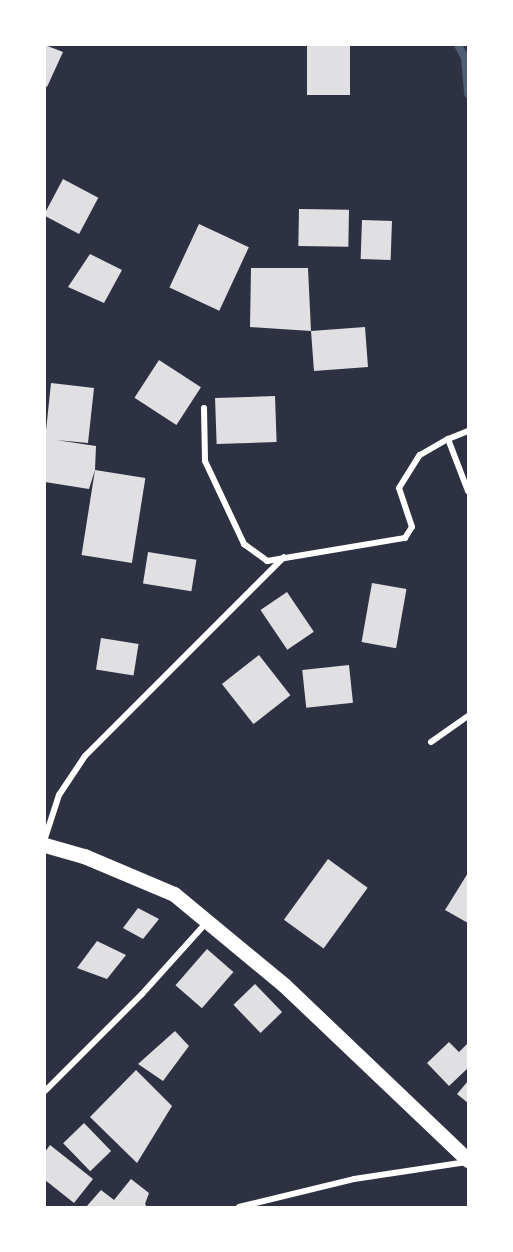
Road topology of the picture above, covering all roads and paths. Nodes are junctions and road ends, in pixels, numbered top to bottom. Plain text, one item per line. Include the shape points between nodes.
1 (204, 408) dead end
2 (468, 431) edge
3 (448, 439) junction
4 (468, 491) edge
5 (284, 557) junction
6 (468, 716) edge
7 (431, 742) dead end
8 (45, 838) edge
9 (45, 845) edge
10 (208, 920) junction
11 (45, 1091) edge
12 (468, 1161) edge
13 (239, 1207) edge

1 - 5 street via 205,461 244,544 267,561
2 - 3 street
3 - 4 street
3 - 5 street via 420,455 399,488 412,526 405,538
5 - 8 street via 85,756 59,795
6 - 7 street
9 - 10 main road via 84,856 174,894
10 - 11 street via 142,994
10 - 12 main road via 299,999
12 - 13 street via 354,1179

